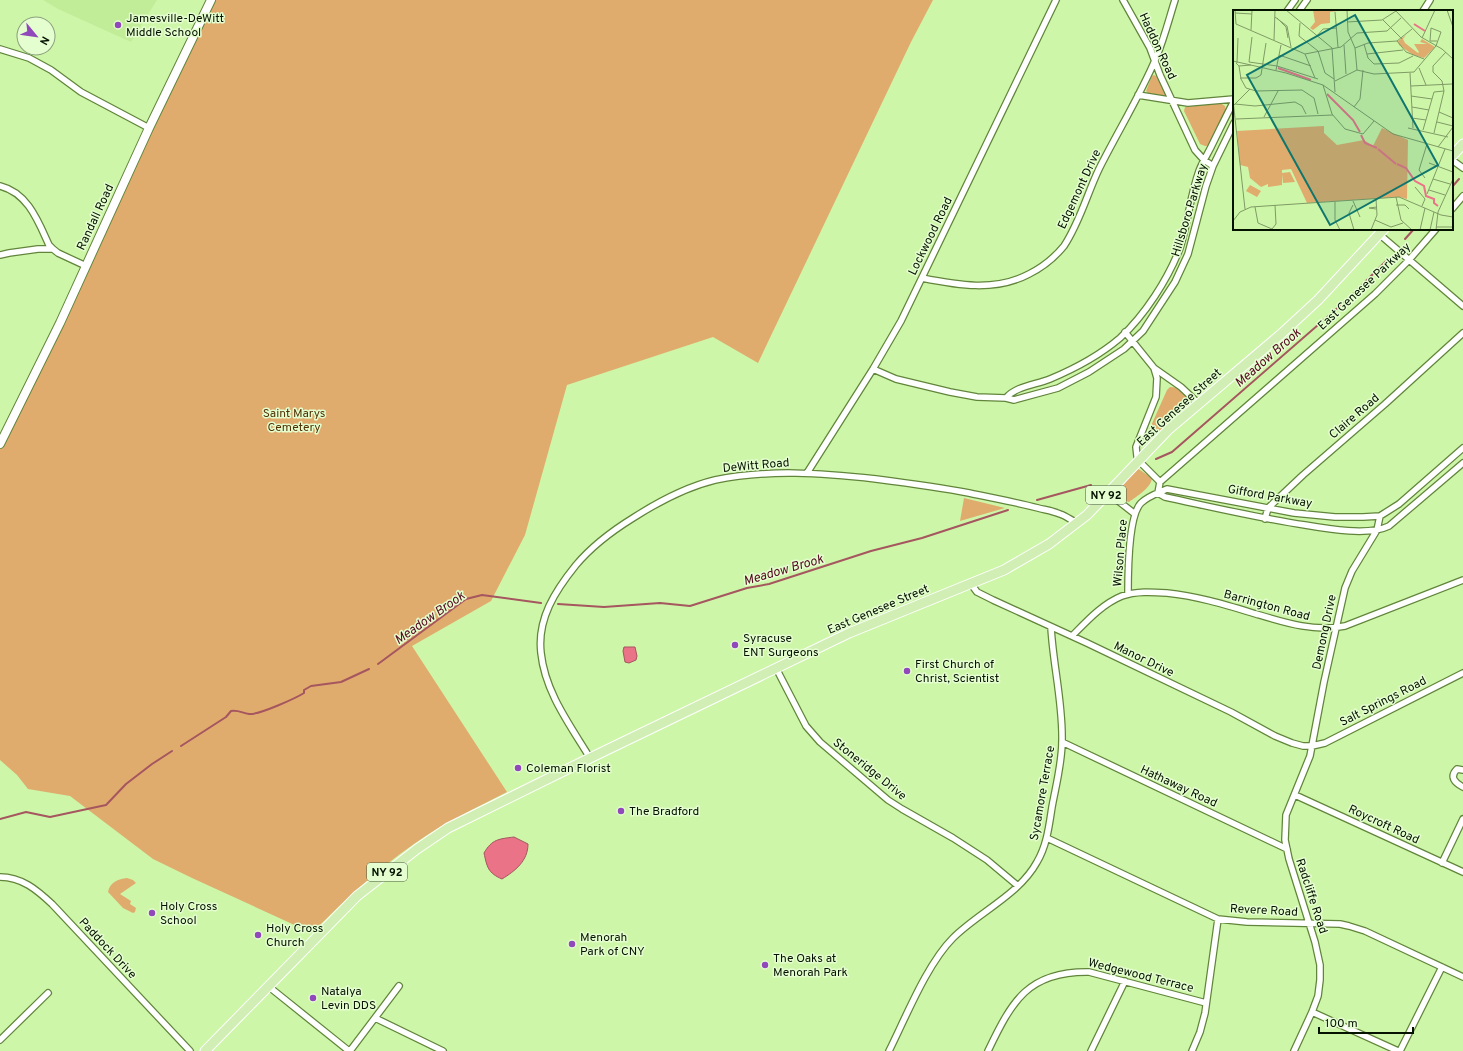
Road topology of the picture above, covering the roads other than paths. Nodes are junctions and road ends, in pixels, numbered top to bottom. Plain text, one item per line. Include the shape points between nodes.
1 (211, 0) edge
2 (1056, 0) edge
3 (1123, 0) edge
4 (1175, 0) edge
5 (1294, 0) edge
6 (1307, 0) edge
7 (1430, 0) edge
8 (1288, 10) edge
9 (1300, 10) edge
10 (1424, 10) edge
11 (0, 49) edge
12 (1154, 62) junction
13 (1138, 95) junction
14 (1233, 100) edge
15 (1172, 101) junction
16 (1233, 102) edge
17 (1233, 126) edge
18 (149, 128) junction
19 (1463, 144) edge
20 (1453, 155) edge
21 (1204, 160) junction
22 (1453, 161) edge
23 (1213, 166) junction
24 (1463, 168) edge
25 (0, 186) edge
26 (1463, 196) edge
27 (1453, 208) edge
28 (1435, 230) edge
29 (1382, 232) edge
30 (53, 249) junction
31 (0, 255) edge
32 (1409, 260) junction
33 (86, 266) junction
34 (922, 278) junction
35 (1463, 306) edge
36 (1125, 332) junction
37 (1463, 333) edge
38 (1133, 341) junction
39 (1154, 368) junction
40 (873, 369) junction
41 (1006, 398) junction
42 (1198, 403) junction
43 (0, 444) edge
44 (1463, 448) edge
45 (1138, 460) junction
46 (1463, 463) edge
47 (807, 473) junction
48 (1160, 482) junction
49 (1108, 493) junction
50 (1158, 493) junction
51 (1268, 508) junction
52 (1134, 514) junction
53 (1380, 516) junction
54 (1265, 519) junction
55 (1076, 523) junction
56 (1377, 530) junction
57 (1463, 580) edge
58 (971, 584) junction
59 (1128, 594) junction
60 (1051, 627) junction
61 (1336, 628) junction
62 (1072, 636) junction
63 (776, 668) junction
64 (1463, 673) edge
65 (1062, 742) junction
66 (1312, 746) junction
67 (590, 758) junction
68 (1463, 770) edge
69 (1463, 788) edge
70 (1295, 795) junction
71 (1463, 819) edge
72 (1047, 838) junction
73 (1287, 849) junction
74 (1442, 863) junction
75 (1463, 872) edge
76 (0, 878) edge
77 (1018, 886) junction
78 (1218, 918) junction
79 (1310, 924) junction
80 (1442, 967) junction
81 (1463, 977) edge
82 (1125, 981) junction
83 (268, 986) junction
84 (399, 986) dead end
85 (48, 993) dead end
86 (1206, 1003) junction
87 (1312, 1012) junction
88 (375, 1018) junction
89 (0, 1040) edge
90 (190, 1051) edge
91 (205, 1051) edge
92 (349, 1051) edge
93 (443, 1051) edge
94 (889, 1051) edge
95 (988, 1051) edge
96 (1091, 1051) edge
97 (1192, 1051) edge
98 (1294, 1051) edge
99 (1399, 1051) edge

1 - 18 street, Randall Road
2 - 34 street, Lockwood Road
3 - 12 street, Haddon Road via 1150,48
4 - 12 street, Edgemont Drive
5 - 8 street
6 - 9 street
7 - 10 street
11 - 18 street via 29,58 52,70 81,92
12 - 13 street, Edgemont Drive
12 - 15 street, Haddon Road
13 - 15 street
13 - 34 street, Edgemont Drive via 1098,170 1077,222 1062,248 1047,262 1022,278 1003,284 958,285
14 - 15 street via 1188,103
15 - 21 street, Haddon Road via 1195,150
16 - 21 street, Hillsboro Parkway
17 - 23 street, Hillsboro Parkway
18 - 33 street, Randall Road
19 - 20 main road
21 - 23 street, Haddon Road
21 - 36 street, Hillsboro Parkway via 1193,190 1175,259 1158,290
22 - 24 street
23 - 38 street, Hillsboro Parkway via 1201,200 1188,254 1171,288 1143,331
25 - 30 street via 18,194 26,201
26 - 27 street
28 - 32 street, East Genesee Parkway
29 - 32 street
29 - 42 main road, East Genesee Street / NY 92 via 1318,300
30 - 31 street
30 - 33 street
32 - 35 street
32 - 48 street, East Genesee Parkway via 1374,294
33 - 43 street, Randall Road
34 - 40 street, Lockwood Road
36 - 38 street
36 - 41 street, Hillsboro Parkway via 1104,350 1074,368 1011,392
37 - 51 street, Claire Road
38 - 39 street
38 - 41 street, Hillsboro Parkway via 1089,372 1058,388 1014,400
39 - 42 street
39 - 45 street via 1157,378 1156,396 1136,447
40 - 41 street, Hillsboro Parkway via 896,379 950,392 977,397
40 - 47 street, Lockwood Road
42 - 45 main road, East Genesee Street / NY 92
44 - 53 street via 1398,504
45 - 48 street
45 - 49 main road, East Genesee Street / NY 92
46 - 56 street via 1389,526
47 - 55 street, DeWitt Road via 932,486 1061,514
47 - 67 street, DeWitt Road via 752,474 714,481 682,492 651,506 615,530 596,544 568,575 545,614 541,654 545,677 555,700
48 - 50 street
49 - 52 street
49 - 55 main road, East Genesee Street / NY 92
50 - 51 street, Gifford Parkway via 1167,489
50 - 52 street, Gifford Parkway via 1148,497
50 - 54 street, Gifford Parkway via 1165,497
51 - 53 street, Gifford Parkway via 1312,515
51 - 54 street
52 - 59 street, Wilson Place
53 - 56 street, Demong Drive
54 - 56 street, Gifford Parkway via 1327,529
55 - 58 main road, East Genesee Street / NY 92 via 1024,560
56 - 61 street, Demong Drive via 1347,582
57 - 61 street, Barrington Road
58 - 60 street, Manor Drive via 977,592
58 - 63 main road, East Genesee Street / NY 92 via 849,633
59 - 61 street, Barrington Road via 1152,592 1182,595 1307,628
59 - 62 street, Barrington Road via 1114,600
60 - 62 street, Manor Drive
60 - 65 street, Sycamore Terrace
61 - 66 street, Demong Drive
62 - 66 street, Manor Drive via 1231,712 1275,736 1292,743
63 - 67 main road, East Genesee Street / NY 92
63 - 77 street, Stoneridge Drive via 806,726 820,742 888,800 987,860
64 - 66 street, Salt Springs Road via 1348,732
65 - 72 street, Sycamore Terrace
65 - 73 street, Hathaway Road
66 - 70 street, Radcliffe Road
67 - 83 main road, East Genesee Street / NY 92 via 448,828 417,849 357,896
68 - 69 street via 1454,772 1453,778 1455,783
70 - 73 street, Radcliffe Road via 1286,815
70 - 74 street, Roycroft Road
71 - 74 street
72 - 77 street, Sycamore Terrace via 1038,862
72 - 78 street, Revere Road
73 - 79 street, Radcliffe Road
74 - 75 street, Roycroft Road
76 - 90 street, Paddock Drive via 26,883 37,890
77 - 94 street, Sycamore Terrace via 973,920 940,953
78 - 79 street, Revere Road via 1247,922
78 - 86 street
79 - 80 street, Revere Road via 1349,926 1365,931
79 - 87 street, Radcliffe Road via 1320,965 1318,996
80 - 81 street, Revere Road
80 - 99 street
82 - 86 street, Wedgewood Terrace
82 - 95 street, Wedgewood Terrace via 1078,971 1055,974 1041,980 1021,995 1009,1010
82 - 96 street
83 - 91 main road, East Genesee Street / NY 92
83 - 92 street
84 - 88 street
85 - 89 street
86 - 97 street via 1200,1032
87 - 98 street, Radcliffe Road
87 - 99 street
88 - 92 street
88 - 93 street

